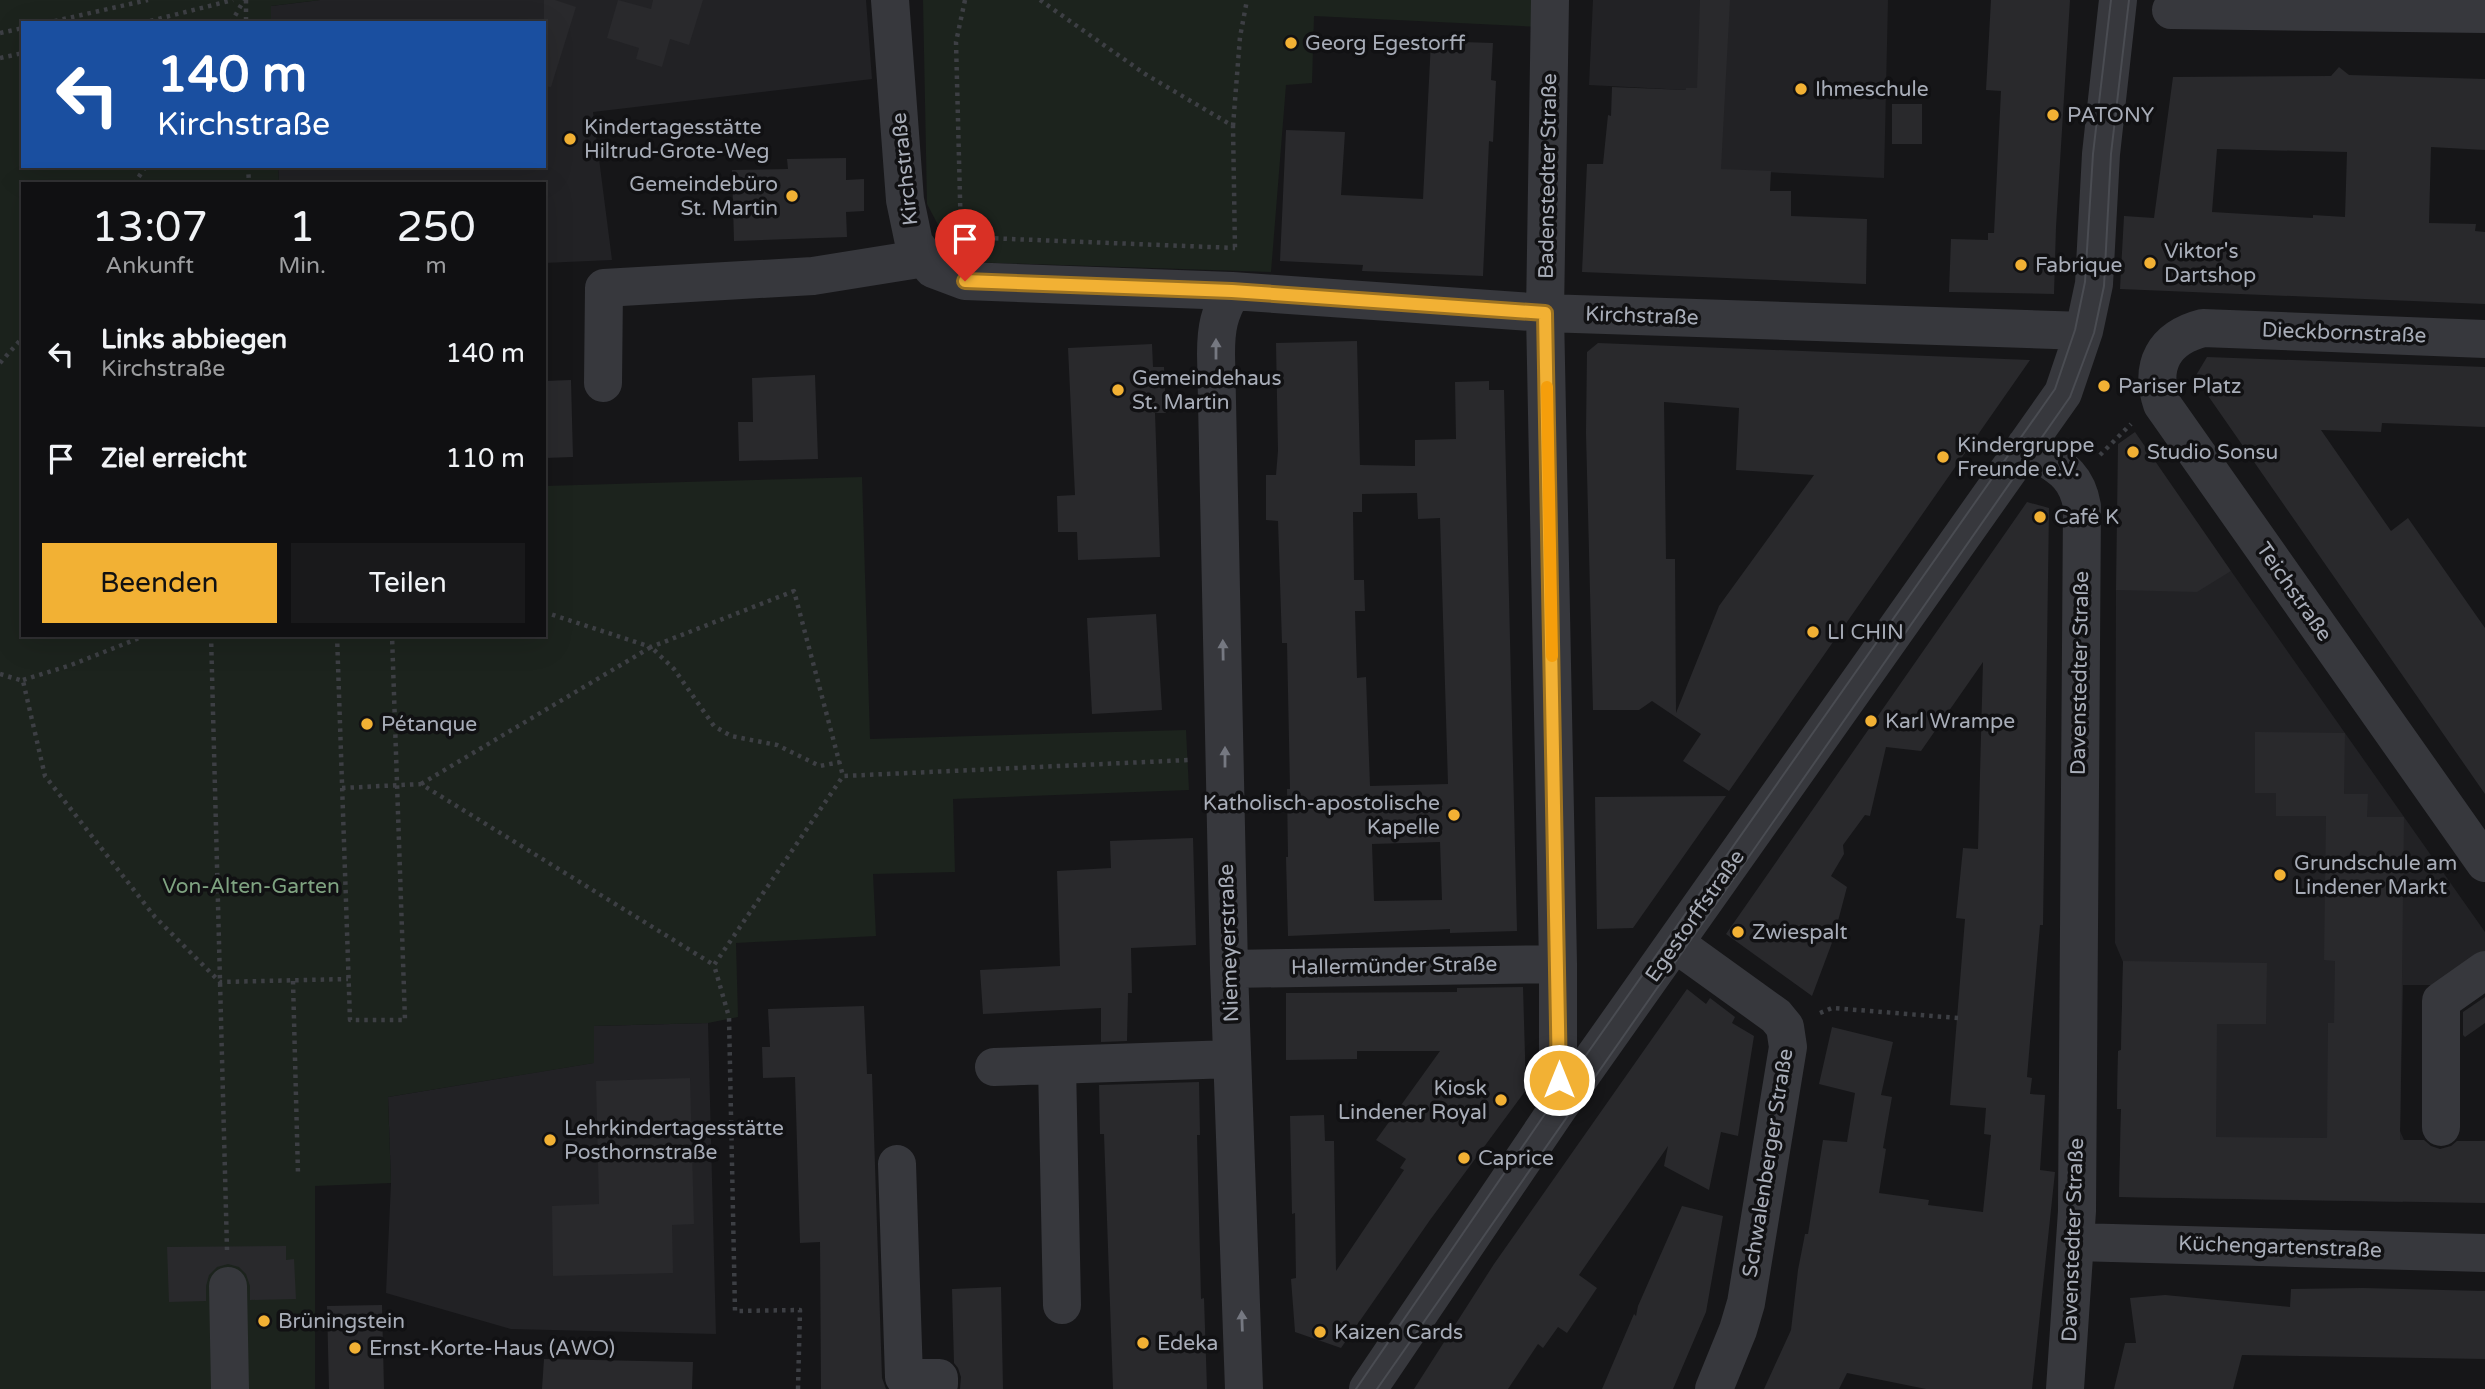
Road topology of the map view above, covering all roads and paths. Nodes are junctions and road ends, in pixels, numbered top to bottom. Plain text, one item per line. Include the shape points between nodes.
1 (148, 0) edge
2 (233, 0) edge
3 (245, 0) edge
4 (890, 0) edge
5 (965, 0) edge
6 (1040, 0) edge
7 (1247, 0) edge
8 (1550, 0) edge
9 (2118, 0) edge
10 (2171, 10) dead end
11 (2485, 15) edge
12 (55, 21) edge
13 (150, 21) edge
14 (232, 21) edge
15 (246, 21) edge
16 (21, 28) edge
17 (0, 33) edge
18 (21, 53) edge
19 (0, 58) edge
20 (1233, 126) junction
21 (1235, 248) junction
22 (925, 258) junction
23 (1232, 291) junction
24 (1545, 313) junction
25 (2203, 328) joint
26 (2084, 331) junction
27 (21, 339) edge
28 (2485, 339) edge
29 (0, 363) edge
30 (603, 383) dead end
31 (2162, 404) junction
32 (2026, 445) junction
33 (2072, 477) junction
34 (546, 613) edge
35 (142, 637) edge
36 (211, 637) edge
37 (337, 637) edge
38 (393, 637) edge
39 (651, 647) junction
40 (0, 674) edge
41 (23, 681) junction
42 (1225, 759) junction
43 (840, 762) junction
44 (843, 776) junction
45 (421, 784) junction
46 (397, 785) junction
47 (342, 789) junction
48 (2485, 863) edge
49 (1676, 944) junction
50 (1558, 964) junction
51 (714, 965) junction
52 (1229, 969) junction
53 (2485, 970) edge
54 (348, 979) junction
55 (293, 981) junction
56 (220, 982) junction
57 (1958, 1018) dead end
58 (1786, 1027) junction
59 (1232, 1059) junction
60 (1057, 1065) junction
61 (994, 1067) dead end
62 (1558, 1108) junction
63 (2441, 1126) dead end
64 (897, 1164) dead end
65 (298, 1174) dead end
66 (2075, 1242) junction
67 (2485, 1253) edge
68 (227, 1274) joint
69 (1062, 1305) dead end
70 (939, 1384) dead end
71 (230, 1389) edge
72 (798, 1389) edge
73 (1244, 1389) edge
74 (1368, 1389) edge
75 (1714, 1389) edge
76 (2065, 1389) edge

1 - 12 path
2 - 13 path
3 - 14 path
3 - 15 path
4 - 22 street, Kirchstraße via 905,200 914,243
5 - 21 path via 956,42 961,237
6 - 20 path via 1145,74
7 - 20 path
8 - 24 street, Badenstedter Straße
9 - 26 street via 2101,154 2094,284
10 - 11 street
16 - 17 path
18 - 19 path
20 - 21 path
21 - 23 path
22 - 23 street, Kirchstraße via 933,269 965,281
22 - 30 street via 813,276 604,288
23 - 24 street, Kirchstraße
42 -> 23 street, Niemeyerstraße via 1216,332
24 - 26 street, Kirchstraße
24 - 50 street, Badenstedter Straße
25 - 28 street, Dieckbornstraße
25 - 31 street, Teichstraße via 2187,332 2162,355 2156,387
26 - 32 street via 2063,393
27 - 29 path
31 - 33 path via 2139,412 2130,426
31 - 48 street, Teichstraße
32 - 33 street
32 - 49 street, Egestorffstraße
33 - 66 street, Davenstedter Straße via 2082,506
34 - 39 path
35 - 41 path
36 - 56 path
37 - 47 path
38 - 46 path
39 - 43 path via 674,669 714,726 731,736 777,745 820,766
39 - 43 path via 793,591
39 - 45 path
40 - 41 path
41 - 56 path via 45,776 155,917
42 - 44 path
42 - 52 street, Niemeyerstraße
43 - 44 path
44 - 51 path
45 - 46 path
45 - 51 path
46 - 47 path
46 - 54 path via 405,1020 350,1020
47 - 54 path
49 - 58 street, Schwalenberger Straße
49 - 62 street, Egestorffstraße
50 - 52 street, Hallermünder Straße
50 - 62 street, Badenstedter Straße
51 - 72 path via 729,1017 735,1311 800,1310
52 - 59 street, Niemeyerstraße
53 - 63 street via 2441,1001
54 - 55 path
55 - 56 path
55 - 65 path
56 - 68 path
57 - 58 path via 1832,1008
58 - 75 street, Schwalenberger Straße via 1788,1047 1746,1303
59 - 60 street
73 -> 59 street, Niemeyerstraße
60 - 61 street
60 - 69 street
62 - 74 street, Egestorffstraße
64 - 70 street via 904,1377 939,1378
66 - 67 street, Küchengartenstraße
66 - 76 street, Davenstedter Straße
68 - 71 street

